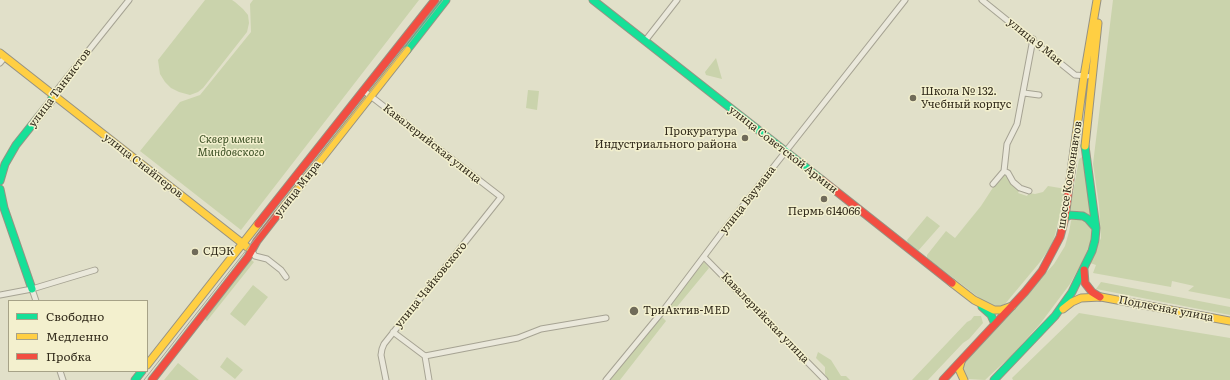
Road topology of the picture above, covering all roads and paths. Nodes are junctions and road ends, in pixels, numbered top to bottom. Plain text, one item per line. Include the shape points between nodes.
1 (129, 0) edge
2 (435, 0) edge
3 (446, 0) edge
4 (592, 0) edge
5 (677, 0) edge
6 (905, 0) edge
7 (982, 0) edge
8 (1097, 0) edge
9 (1102, 0) edge
10 (1033, 39) junction
11 (645, 41) junction
12 (2, 58) edge
13 (1088, 77) junction
14 (364, 91) junction
15 (1024, 93) junction
16 (53, 95) junction
17 (1039, 95) dead end
18 (371, 96) junction
19 (786, 152) junction
20 (1004, 172) junction
21 (0, 181) edge
22 (992, 184) dead end
23 (0, 188) edge
24 (1029, 191) dead end
25 (501, 197) joint
26 (1065, 218) junction
27 (1096, 228) junction
28 (243, 244) junction
29 (250, 250) junction
30 (704, 256) junction
31 (95, 270) dead end
32 (1084, 270) junction
33 (286, 277) dead end
34 (32, 290) junction
35 (0, 295) edge
36 (1101, 297) junction
37 (36, 300) edge
38 (974, 300) junction
39 (1012, 306) junction
40 (1055, 316) junction
41 (606, 318) dead end
42 (1230, 321) edge
43 (995, 324) junction
44 (393, 332) junction
45 (425, 356) junction
46 (961, 361) junction
47 (148, 364) edge
48 (141, 372) edge
49 (135, 380) edge
50 (152, 380) edge
51 (386, 380) edge
52 (429, 380) edge
53 (606, 380) edge
54 (825, 380) edge
55 (943, 380) edge
56 (964, 380) edge
57 (994, 380) edge

1 - 16 street, улица Танкистов
2 - 14 main road, улица Мира
3 - 18 main road, улица Мира
4 - 11 main road, улица Советской Армии
5 - 11 street
6 - 19 street, улица Баумана
7 - 10 street, улица 9 Мая
8 - 13 main road, шоссе Космонавтов
9 - 13 main road, шоссе Космонавтов
10 - 13 street, улица 9 Мая via 1075,75
10 - 15 street
11 - 19 main road, улица Советской Армии
12 - 16 main road, улица Снайперов
13 - 26 main road, шоссе Космонавтов
13 - 27 main road, шоссе Космонавтов via 1084,147
14 - 18 street, Кавалерийская улица
14 - 28 main road, улица Мира
15 - 17 street
15 - 20 street via 1017,124 1006,144
16 - 21 main road, улица Танкистов via 13,149
16 - 28 main road, улица Снайперов
18 - 25 street, Кавалерийская улица
18 - 29 main road, улица Мира
19 - 30 street, улица Баумана
19 - 38 main road, улица Советской Армии
20 - 22 street
20 - 24 street via 1008,173 1020,188
23 - 34 main road via 4,208
25 - 44 street, улица Чайковского
26 - 27 main road via 1070,214 1083,216
26 - 39 main road, шоссе Космонавтов via 1060,237 1042,271
27 - 32 main road, шоссе Космонавтов via 1096,240
28 - 29 main road, улица Снайперов
28 - 47 main road, улица Мира
29 - 33 street, улица Снайперов via 255,256 267,259
29 - 50 main road, улица Мира via 248,257
30 - 53 street, улица Баумана
30 - 54 street, Кавалерийская улица
31 - 34 street
32 - 36 main road via 1085,283 1092,292
32 - 40 main road, шоссе Космонавтов
34 - 35 street
34 - 37 street
36 - 40 main road, Подлесная улица via 1077,299
36 - 42 main road, Подлесная улица
38 - 39 main road, улица Советской Армии via 994,310
38 - 43 main road, улица Советской Армии via 991,315
39 - 43 main road, шоссе Космонавтов
40 - 57 main road, шоссе Космонавтов
41 - 45 street via 541,329 518,338
43 - 46 main road, шоссе Космонавтов
44 - 45 street
44 - 51 street, улица Чайковского via 381,352
45 - 52 street
46 - 55 main road, шоссе Космонавтов
46 - 56 main road via 959,369
48 - 49 main road

